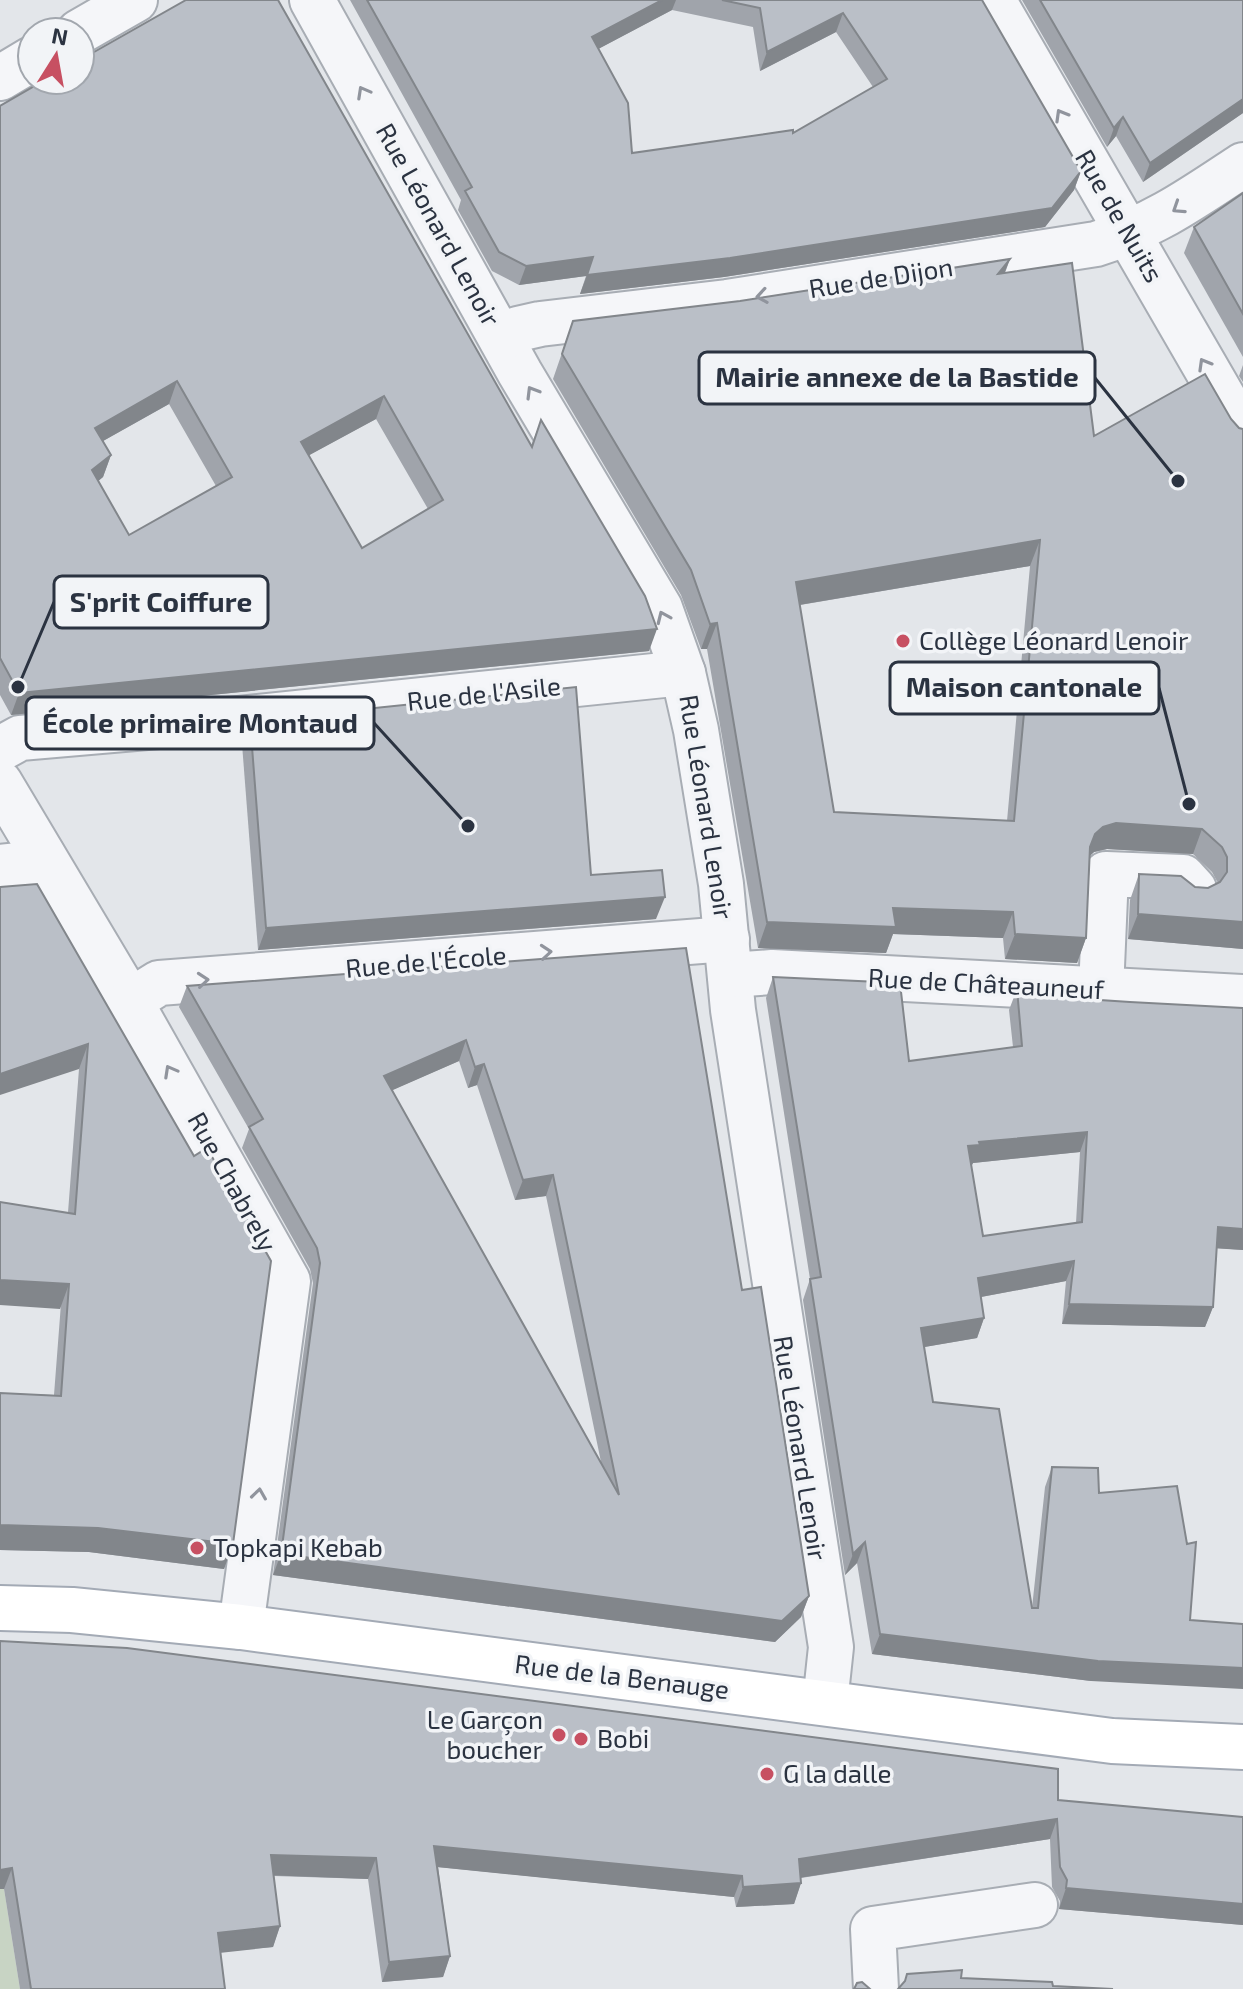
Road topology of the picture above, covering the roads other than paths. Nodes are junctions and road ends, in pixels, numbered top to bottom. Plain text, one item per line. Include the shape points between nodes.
1 (135, 0) edge
2 (312, 0) edge
3 (993, 0) edge
4 (96, 22) edge
5 (1243, 165) edge
6 (1129, 234) junction
7 (502, 339) junction
8 (1243, 432) edge
9 (683, 673) junction
10 (0, 749) edge
11 (0, 783) edge
12 (43, 856) junction
13 (0, 867) edge
14 (1194, 889) edge
15 (728, 957) junction
16 (1101, 990) junction
17 (1243, 997) edge
18 (130, 1001) junction
19 (0, 1608) edge
20 (241, 1627) junction
21 (825, 1703) junction
22 (1243, 1747) edge
23 (1035, 1905) dead end
24 (876, 1989) edge

1 - 4 street
7 -> 2 street, Rue Léonard Lenoir
6 -> 3 street, Rue de Nuits
5 -> 6 street, Rue de Dijon
6 -> 7 street, Rue de Dijon via 1096,244 727,302 540,324
8 -> 6 street, Rue de Nuits
9 -> 7 street, Rue Léonard Lenoir via 660,608
9 - 10 street, Rue de l'Asile via 20,738
9 - 15 street, Rue Léonard Lenoir via 721,884
11 - 12 street, Rue Chabrely
12 - 13 street
12 - 18 street, Rue Chabrely
14 - 16 street via 1183,877 1106,874
15 - 16 street, Rue de Châteauneuf via 772,972
18 -> 15 street, Rue de l'École via 159,983
15 - 21 street, Rue Léonard Lenoir via 831,1647
16 - 17 street, Rue de Châteauneuf
20 -> 18 street, Rue Chabrely via 288,1281
19 - 20 main road, Rue de la Benauge
20 - 21 main road, Rue de la Benauge
21 - 22 main road, Rue de la Benauge via 1112,1741
23 - 24 street via 873,1929

